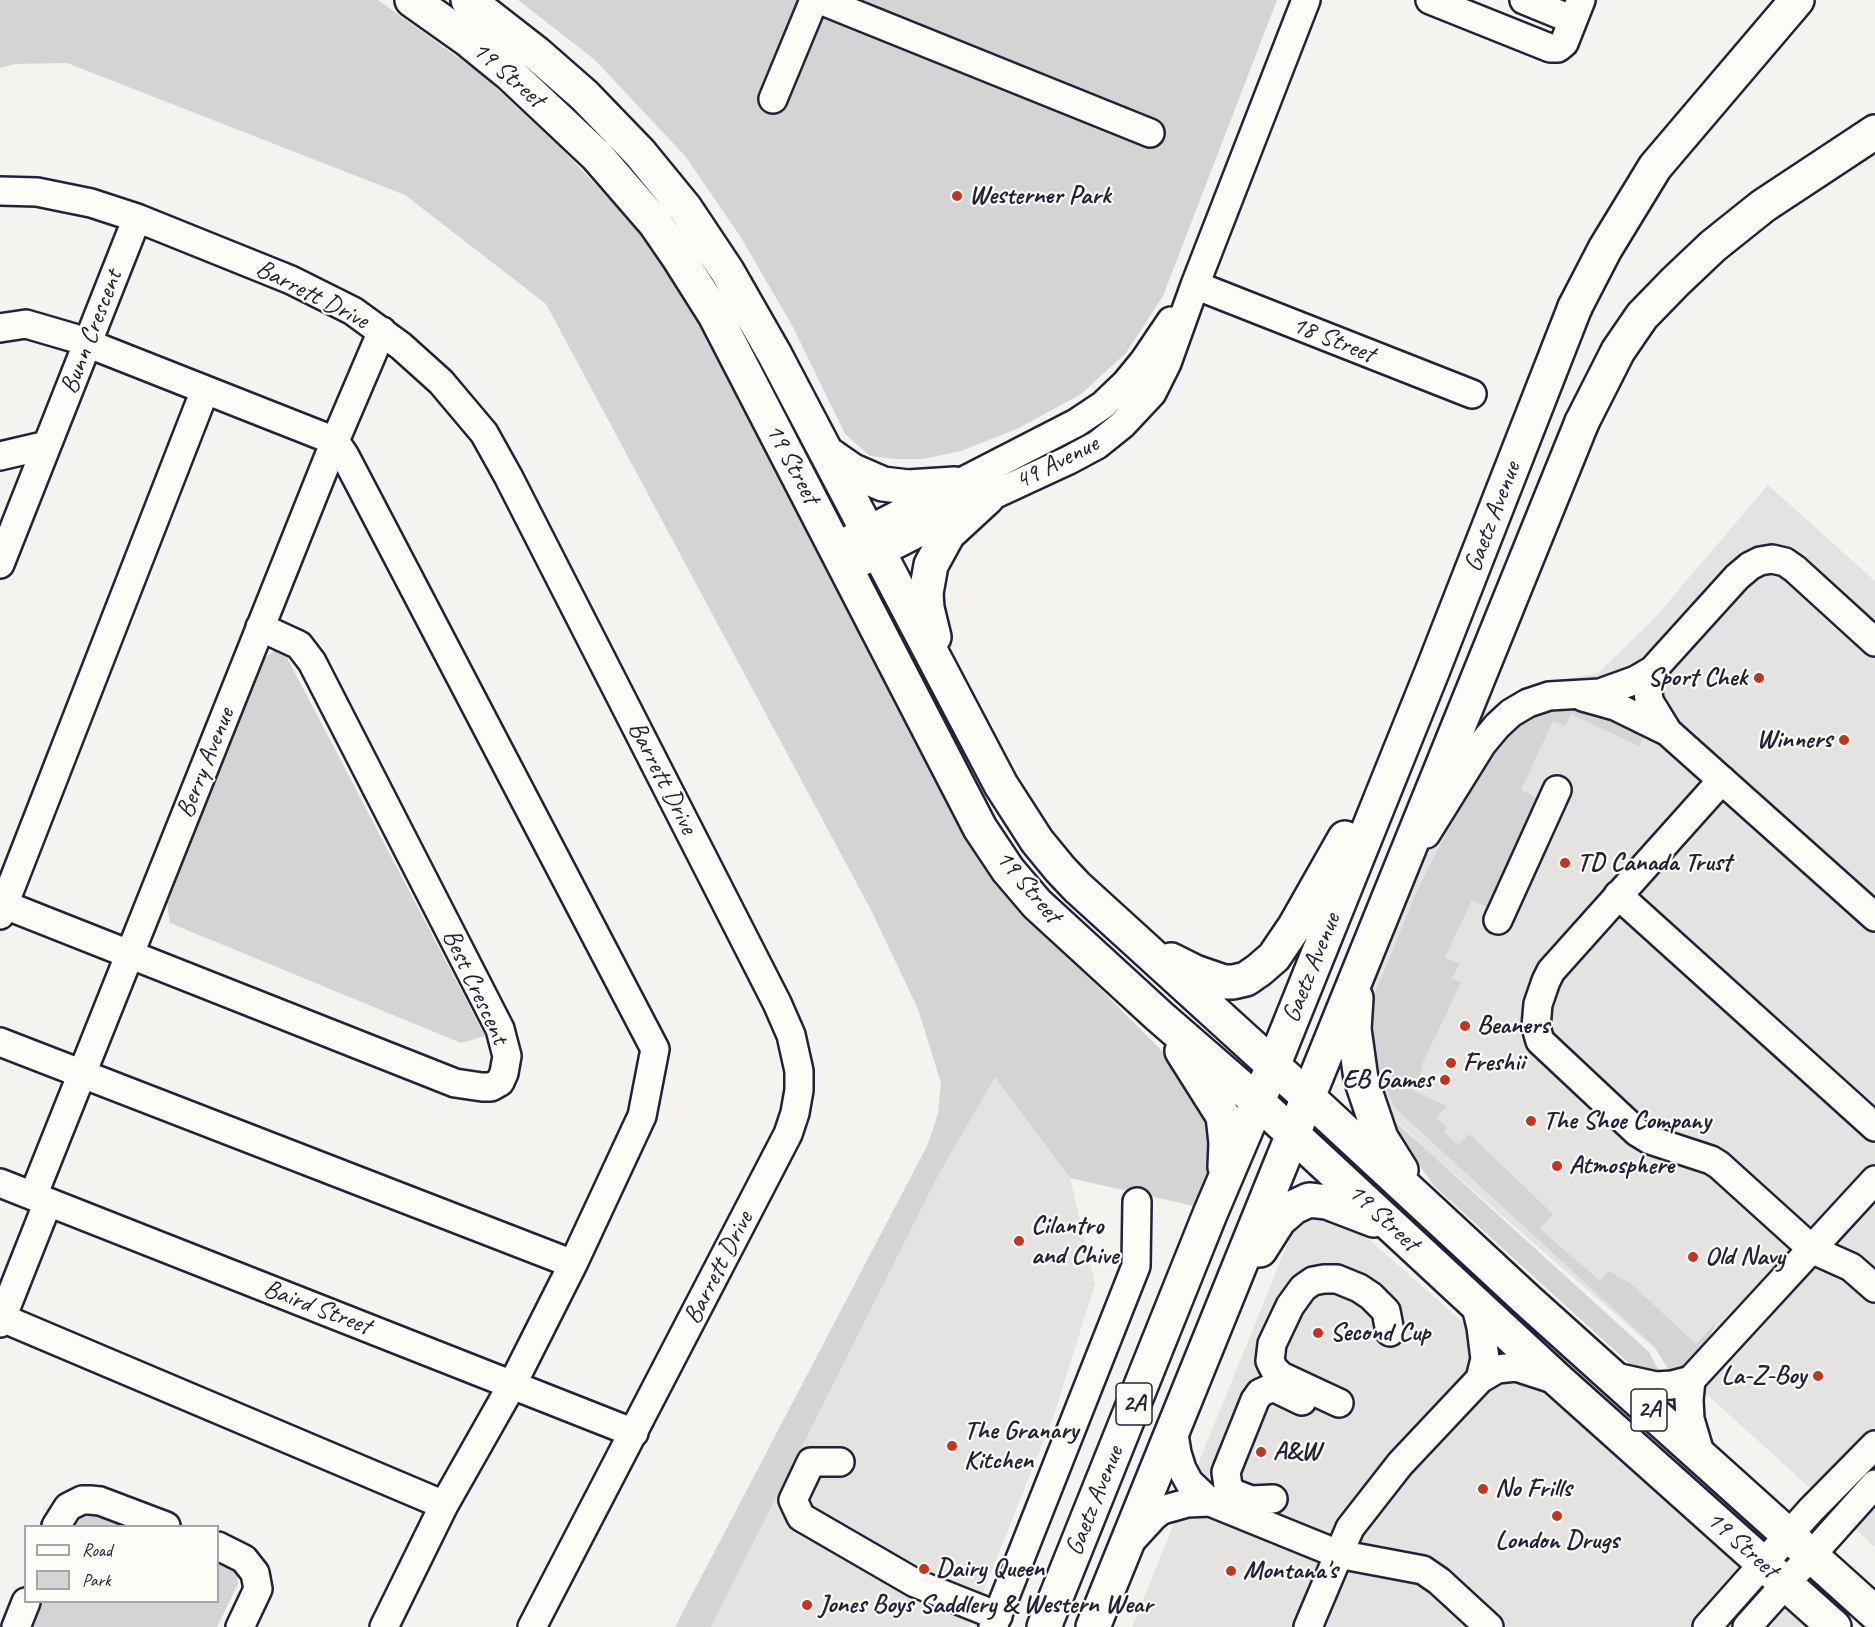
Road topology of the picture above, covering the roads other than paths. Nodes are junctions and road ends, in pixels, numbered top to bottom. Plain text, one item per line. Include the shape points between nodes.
1 (412, 0) edge
2 (468, 0) edge
3 (814, 0) edge
4 (820, 0) edge
5 (1306, 0) edge
6 (1430, 0) edge
7 (1524, 0) edge
8 (1797, 0) edge
9 (1577, 10) edge
10 (773, 99) dead end
11 (1875, 132) edge
12 (1149, 133) dead end
13 (0, 191) edge
14 (136, 218) junction
15 (1194, 285) junction
16 (0, 328) edge
17 (382, 331) junction
18 (87, 344) junction
19 (205, 390) junction
20 (1472, 394) dead end
21 (335, 441) junction
22 (48, 445) junction
23 (827, 453) junction
24 (0, 456) edge
25 (955, 484) junction
26 (987, 498) junction
27 (873, 542) junction
28 (841, 559) junction
29 (0, 564) edge
30 (260, 627) junction
31 (1875, 642) edge
32 (1653, 670) junction
33 (1432, 672) junction
34 (943, 677) junction
35 (1579, 696) junction
36 (1668, 732) junction
37 (1722, 780) junction
38 (1557, 790) dead end
39 (1618, 895) junction
40 (1388, 900) junction
41 (1, 908) edge
42 (1875, 917) edge
43 (1498, 920) dead end
44 (1136, 941) junction
45 (129, 955) junction
46 (1359, 972) junction
47 (1160, 1016) junction
48 (0, 1042) edge
49 (1273, 1066) junction
50 (81, 1073) junction
51 (1308, 1098) junction
52 (1258, 1102) junction
53 (1875, 1127) edge
54 (1292, 1135) junction
55 (1875, 1180) edge
56 (1224, 1181) junction
57 (0, 1184) edge
58 (40, 1199) junction
59 (1137, 1202) dead end
60 (1424, 1206) junction
61 (1392, 1227) junction
62 (1813, 1250) junction
63 (573, 1264) junction
64 (1875, 1288) edge
65 (1227, 1299) junction
66 (1475, 1303) junction
67 (1, 1320) edge
68 (1390, 1332) dead end
69 (1611, 1376) junction
70 (1480, 1379) junction
71 (1691, 1380) junction
72 (1559, 1382) junction
73 (512, 1385) junction
74 (1173, 1428) junction
75 (634, 1433) junction
76 (1875, 1445) edge
77 (1701, 1456) junction
78 (840, 1462) dead end
79 (1875, 1484) edge
80 (1273, 1499) dead end
81 (1210, 1502) junction
82 (444, 1505) junction
83 (57, 1525) edge
84 (161, 1525) edge
85 (1800, 1545) junction
86 (219, 1546) edge
87 (1125, 1548) junction
88 (1338, 1554) junction
89 (1775, 1574) junction
90 (26, 1603) edge
91 (1875, 1613) edge
92 (996, 1621) edge
93 (16, 1627) edge
94 (240, 1627) edge
95 (384, 1627) edge
96 (532, 1627) edge
97 (1044, 1627) edge
98 (1093, 1627) edge
99 (1308, 1627) edge
100 (1489, 1627) edge
101 (1707, 1627) edge
102 (1747, 1627) edge
103 (1834, 1627) edge

1 - 28 main road, 19 Street via 510,74 597,156 654,223 715,315
2 - 23 main road, 19 Street via 584,95 640,153 685,208 727,271
3 - 10 street
4 - 12 street
5 - 15 street, 49 Avenue
6 - 9 street via 1550,48 1564,44
7 - 9 street
8 - 33 main road, Gaetz Avenue via 1655,166 1605,249 1575,307
11 - 40 main road, Gaetz Avenue via 1763,206 1713,246 1636,325 1582,422
13 - 14 street, Barrett Drive via 60,195
14 - 17 street, Barrett Drive via 324,295
14 - 18 street, Bunn Crescent
15 - 20 street, 18 Street
15 - 25 street, 49 Avenue via 1144,361 1103,405 1076,423
15 - 26 street, 49 Avenue via 1167,363 1152,393 1137,410 1097,445
16 - 18 street via 26,324
17 - 21 street, Berry Avenue
17 - 75 street, Barrett Drive via 441,382 493,448 777,1003 796,1052 799,1090 788,1134
18 - 19 street
18 - 22 street, Bunn Crescent
19 - 21 street
19 - 41 street
21 - 30 street, Berry Avenue
21 - 63 street via 655,1049 642,1116
22 - 24 street
22 - 29 street, Bunn Crescent
23 - 25 main road via 853,471 884,484
23 - 27 main road, 19 Street
25 - 27 street, 49 Avenue
26 - 27 street, 49 Avenue
26 - 34 main road via 948,534 929,573 927,608
27 - 28 street, 49 Avenue
27 - 34 main road, 19 Street
28 - 47 main road, 19 Street via 955,782 1008,870 1055,922
30 - 45 street, Berry Avenue
30 - 45 street, Best Crescent via 299,645 312,662 500,1029 507,1056 504,1073 500,1082 490,1087 455,1083
31 - 32 street via 1795,568 1772,559 1744,570
32 - 35 street via 1618,687
32 - 36 street via 1649,700
33 - 44 main road via 1321,884 1274,957 1260,970 1233,982 1214,980
33 - 49 main road, Gaetz Avenue
34 - 44 main road, 19 Street via 1001,785 1037,841 1077,887
35 - 36 street via 1615,706
35 - 40 street via 1549,696 1528,703 1497,726 1473,758
36 - 37 street
37 - 39 street
37 - 42 street
38 - 43 street
39 - 53 street
39 - 62 street via 1545,981 1536,1015 1540,1041 1637,1132 1719,1165
40 - 46 main road, Gaetz Avenue
41 - 45 street
44 - 49 main road, 19 Street
45 - 50 street, Berry Avenue
46 - 51 main road, Gaetz Avenue
46 - 60 main road via 1354,1029 1361,1079 1381,1138
47 - 52 main road, 19 Street
47 - 56 main road via 1223,1116
48 - 50 street
49 - 51 main road, 19 Street / 2A
49 - 52 main road, Gaetz Avenue / 2A
50 - 58 street, Berry Avenue
50 - 63 street
51 - 54 main road, Gaetz Avenue / 2A
51 - 60 main road, 19 Street / 2A
52 - 54 main road, 19 Street / 2A
52 - 56 main road, Gaetz Avenue / 2A
54 - 61 main road, 19 Street / 2A
54 - 65 main road, Gaetz Avenue / 2A
55 - 62 street
56 - 97 main road, Gaetz Avenue / 2A
57 - 58 street, Baird Street
58 - 67 street, Berry Avenue
58 - 73 street, Baird Street
59 - 92 street via 1136,1266
60 - 69 main road, 19 Street / 2A
61 - 65 main road via 1327,1202 1301,1203 1279,1220
61 - 66 main road, 19 Street / 2A
62 - 64 street via 1851,1267
62 - 71 street
63 - 73 street
65 - 74 main road, Gaetz Avenue / 2A
66 - 70 street via 1485,1359
66 - 72 main road, 19 Street / 2A
67 - 82 street
68 - 80 street via 1386,1311 1371,1296 1337,1280 1313,1281 1290,1306 1272,1344 1270,1361 1281,1376 1334,1408 1277,1389 1265,1389 1254,1400 1226,1479 1233,1492 1251,1500
69 - 71 street via 1656,1386
69 - 77 main road, 19 Street / 2A
70 - 72 street via 1497,1369 1516,1367
70 - 88 street via 1400,1464 1350,1528
71 - 77 street via 1690,1419
72 - 89 main road, 19 Street / 2A
73 - 75 street, Baird Street
73 - 82 street
74 - 81 street via 1182,1469 1189,1482
74 - 87 main road, Gaetz Avenue / 2A
75 - 96 street, Barrett Drive
76 - 85 street
77 - 85 main road, 19 Street / 2A
78 - 92 street via 811,1462 793,1500 801,1516 915,1583
79 - 85 street
81 - 87 street via 1162,1510
81 - 88 street
82 - 95 street
83 - 84 street via 68,1507 90,1500
85 - 89 street
85 - 91 main road, 19 Street / 2A
86 - 94 street via 244,1559 255,1573 258,1589
87 - 98 main road, Gaetz Avenue / 2A
88 - 99 street
88 - 100 street via 1423,1570
89 - 101 street
89 - 102 street
89 - 103 main road, 19 Street / 2A
90 - 93 street

